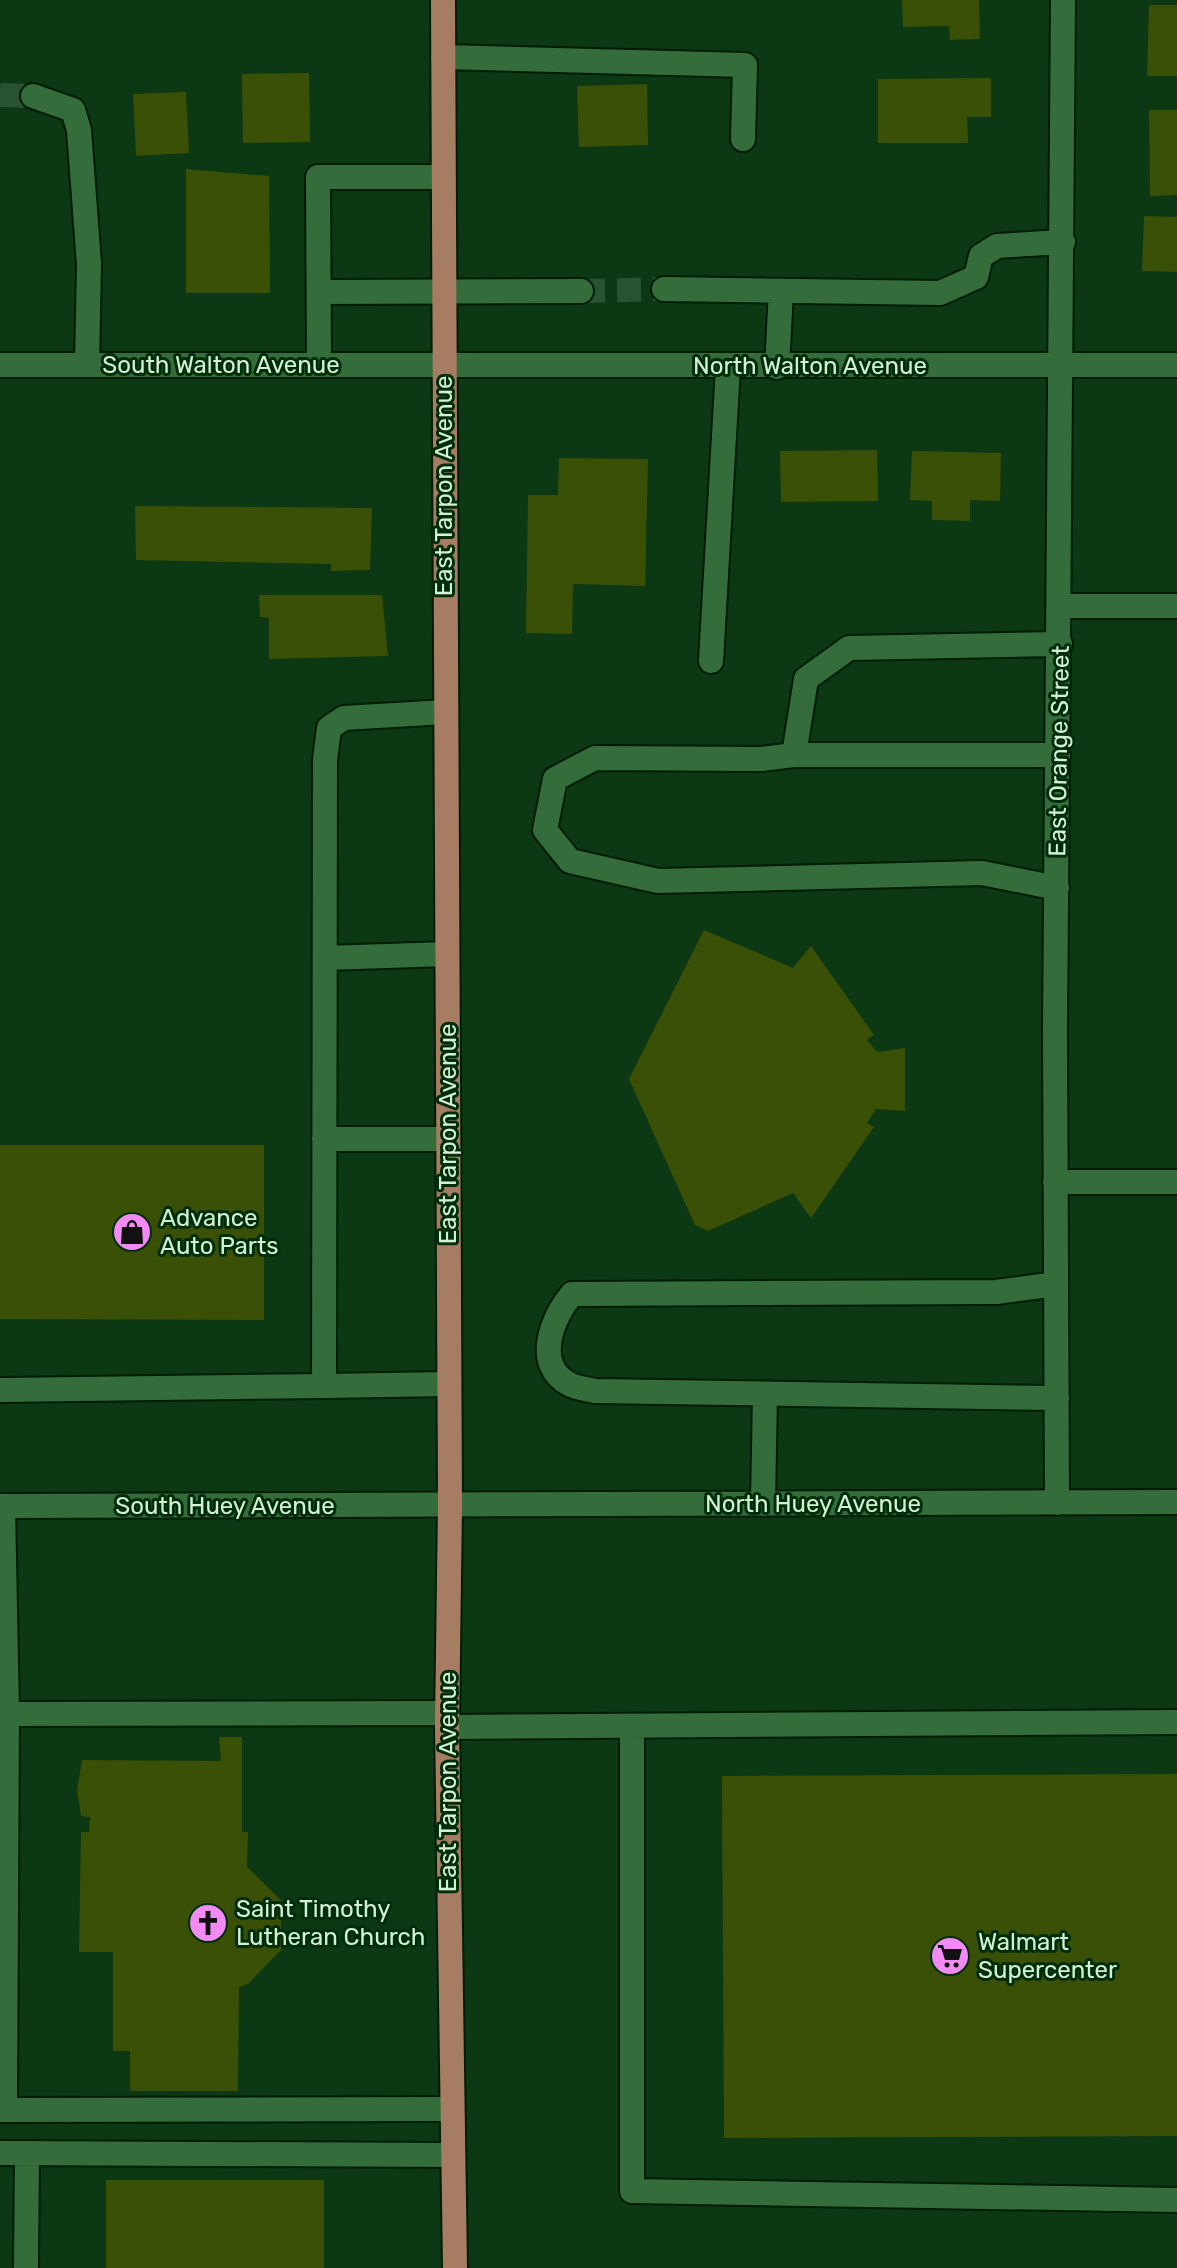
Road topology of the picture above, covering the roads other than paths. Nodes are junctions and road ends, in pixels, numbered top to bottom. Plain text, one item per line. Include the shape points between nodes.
1 (443, 0) edge
2 (1063, 0) edge
3 (443, 57) junction
4 (33, 96) tunnel mouth
5 (743, 139) dead end
6 (442, 177) junction
7 (1063, 242) junction
8 (664, 289) tunnel mouth
9 (444, 291) junction
10 (581, 291) tunnel mouth
11 (781, 291) junction
12 (320, 292) junction
13 (443, 364) junction
14 (0, 365) edge
15 (87, 365) junction
16 (319, 365) junction
17 (1063, 365) junction
18 (1177, 365) edge
19 (728, 367) junction
20 (777, 367) junction
21 (1060, 606) junction
22 (1177, 606) edge
23 (1060, 644) junction
24 (711, 661) dead end
25 (445, 712) junction
26 (794, 755) junction
27 (1058, 755) junction
28 (1057, 888) junction
29 (447, 954) junction
30 (325, 958) junction
31 (324, 1139) junction
32 (448, 1139) junction
33 (1055, 1182) junction
34 (1177, 1182) edge
35 (1056, 1284) junction
36 (449, 1384) junction
37 (324, 1386) junction
38 (0, 1390) edge
39 (765, 1394) junction
40 (1057, 1398) junction
41 (1177, 1502) edge
42 (1057, 1503) junction
43 (763, 1504) junction
44 (450, 1505) junction
45 (1, 1506) edge
46 (3, 1676) edge
47 (7, 1714) junction
48 (447, 1720) junction
49 (1177, 1722) edge
50 (632, 1726) junction
51 (451, 2109) junction
52 (2, 2110) edge
53 (0, 2153) edge
54 (27, 2153) junction
55 (452, 2155) junction
56 (1177, 2200) edge
57 (26, 2268) edge
58 (455, 2268) edge

1 - 3 main road, East Tarpon Avenue
2 - 7 street, East Orange Street
3 - 5 street via 745,65
3 - 6 main road, East Tarpon Avenue
4 - 15 street via 73,110 79,130 89,264
6 - 9 main road, East Tarpon Avenue
6 - 12 street via 318,177
7 - 11 street via 997,246 981,256 976,277 940,293
7 - 17 street, East Orange Street
8 - 11 street
9 - 10 street
9 - 12 street
9 - 13 main road, East Tarpon Avenue
11 - 20 street
12 - 16 street
13 - 16 street, South Walton Avenue
13 - 19 street, North Walton Avenue
13 - 25 main road, East Tarpon Avenue
14 - 15 street, South Walton Avenue
15 - 16 street, South Walton Avenue
17 - 18 street, North Walton Avenue
17 - 20 street, North Walton Avenue
17 - 21 street, East Orange Street
19 - 20 street, North Walton Avenue
19 - 24 street
21 - 22 street
21 - 23 street, East Orange Street
23 - 26 street via 849,648 806,679
23 - 27 street, East Orange Street
25 - 29 main road, East Tarpon Avenue
25 - 30 street via 344,718 329,728
26 - 27 street
26 - 28 street via 595,758 555,779 545,830 570,861 658,881 982,873
27 - 28 street, East Orange Street
28 - 33 street, East Orange Street
29 - 30 street
29 - 32 main road, East Tarpon Avenue
30 - 31 street
31 - 32 street
31 - 37 street
32 - 36 main road, East Tarpon Avenue
33 - 34 street
33 - 35 street, East Orange Street
35 - 39 street via 996,1292 595,1291 572,1294 552,1324 548,1352 555,1371 569,1384 595,1391
35 - 40 street, East Orange Street
36 - 37 street
36 - 44 main road, East Tarpon Avenue
37 - 38 street
39 - 40 street
39 - 43 street
40 - 42 street, East Orange Street
41 - 42 street, North Huey Avenue
42 - 43 street, North Huey Avenue
43 - 44 street, North Huey Avenue
44 - 45 street, South Huey Avenue
44 - 48 main road, East Tarpon Avenue
45 - 46 street
46 - 47 street
47 - 48 street
47 - 52 street
48 - 50 street
48 - 51 main road, East Tarpon Avenue
49 - 50 street
50 - 56 street via 632,2191
51 - 52 street
51 - 55 main road, East Tarpon Avenue
53 - 54 street
54 - 55 street
54 - 57 street
55 - 58 main road, East Tarpon Avenue

